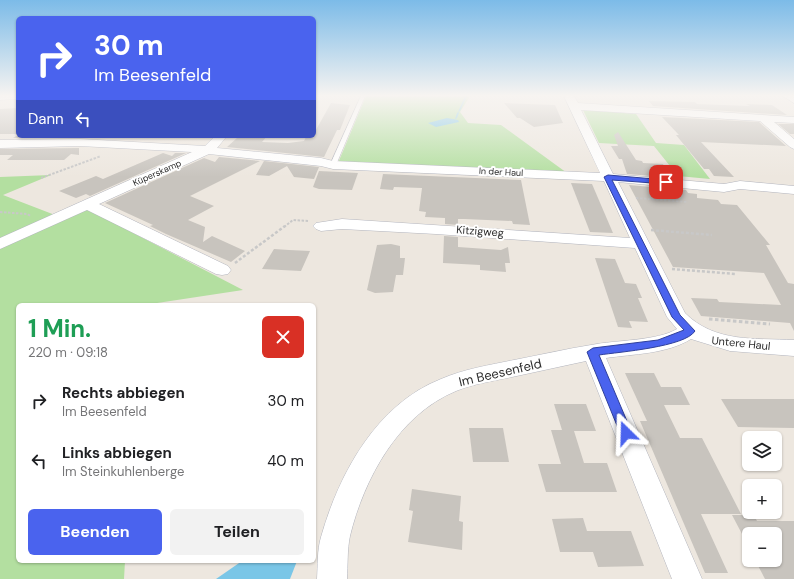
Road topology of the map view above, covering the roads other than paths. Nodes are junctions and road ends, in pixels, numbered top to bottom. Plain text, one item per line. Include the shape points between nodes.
1 (352, 123) edge
2 (582, 123) edge
3 (768, 123) edge
4 (219, 138) edge
5 (0, 144) edge
6 (794, 145) edge
7 (208, 150) junction
8 (334, 165) junction
9 (608, 177) junction
10 (794, 190) edge
11 (89, 204) junction
12 (321, 226) road end
13 (636, 236) junction
14 (0, 244) edge
15 (222, 270) road end
16 (683, 324) junction
17 (794, 348) edge
18 (593, 352) junction
19 (332, 579) edge
20 (687, 579) edge

1 - 8 lane
2 - 9 street
3 - 6 street
4 - 7 street, Küperskamp
5 - 7 street, In der Haul via 66,142
7 - 8 street, In der Haul
7 - 11 street, Küperskamp
8 - 9 street, In der Haul
9 - 10 street, In der Haul via 724,188 740,185
9 - 13 street
11 - 14 street, Küperskamp
11 - 15 street
12 - 13 street, Kitzigweg via 342,224
13 - 16 street
16 - 17 street, Untere Haul via 705,338 721,342
16 - 18 street, Im Beesenfeld via 678,338
18 - 19 street, Im Beesenfeld via 478,376 448,385 417,403 389,428 368,458 350,494 335,538
18 - 20 street

